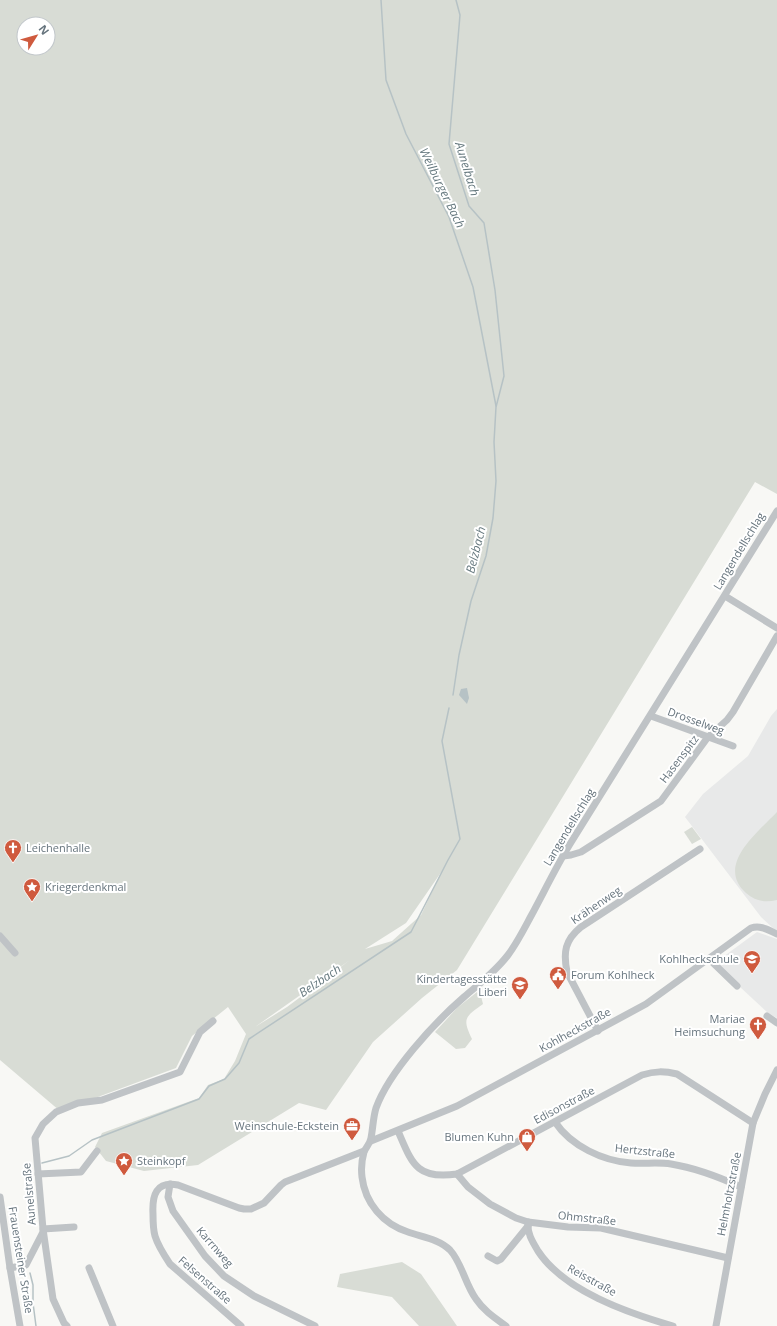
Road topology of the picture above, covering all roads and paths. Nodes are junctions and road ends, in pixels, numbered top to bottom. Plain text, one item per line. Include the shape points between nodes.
1 (777, 511) edge
2 (725, 596) junction
3 (777, 628) edge
4 (777, 636) edge
5 (651, 716) junction
6 (708, 737) junction
7 (733, 746) dead end
8 (700, 849) dead end
9 (563, 856) junction
10 (777, 934) edge
11 (0, 936) edge
12 (14, 953) dead end
13 (709, 959) junction
14 (737, 986) dead end
15 (767, 1016) dead end
16 (213, 1021) dead end
17 (777, 1023) edge
18 (598, 1031) junction
19 (777, 1070) edge
20 (555, 1122) junction
21 (754, 1123) junction
22 (398, 1131) junction
23 (371, 1141) junction
24 (97, 1151) dead end
25 (364, 1151) junction
26 (38, 1174) junction
27 (456, 1174) junction
28 (170, 1184) junction
29 (742, 1187) junction
30 (0, 1197) edge
31 (528, 1224) junction
32 (74, 1227) dead end
33 (43, 1230) junction
34 (488, 1256) dead end
35 (728, 1258) junction
36 (10, 1268) junction
37 (89, 1268) dead end
38 (20, 1326) edge
39 (67, 1326) edge
40 (113, 1326) edge
41 (241, 1326) edge
42 (315, 1326) edge
43 (506, 1326) edge
44 (673, 1326) edge
45 (716, 1326) edge

1 - 2 street, Langendellschlag
2 - 3 street
2 - 5 street, Langendellschlag
4 - 6 street, Hasenspitz via 733,712
5 - 6 street, Drosselweg
5 - 9 street, Langendellschlag
6 - 7 street, Drosselweg
6 - 9 street, Hasenspitz via 661,801 581,852
8 - 18 street, Krähenweg via 581,927 570,939 565,952 567,972
9 - 23 street, Langendellschlag via 508,956 433,1027 388,1083 372,1122
10 - 13 street, Kohlheckstraße via 762,927 751,928
11 - 12 street
13 - 14 street
13 - 18 street, Kohlheckstraße via 646,1004
15 - 17 street
16 - 26 street, Aunelstraße via 200,1032 180,1072 102,1100 78,1103 56,1112 43,1124 35,1138
18 - 22 street, Kohlheckstraße via 457,1106
19 - 21 street, Helmholtzstraße
20 - 21 street, Edisonstraße via 642,1075 659,1071 677,1074
20 - 27 street, Edisonstraße
20 - 29 street, Hertzstraße via 576,1143 603,1157 631,1163 687,1167
21 - 29 street, Helmholtzstraße
22 - 23 street, Kohlheckstraße
22 - 27 street, Edisonstraße via 409,1156 424,1172 435,1175
23 - 25 street
24 - 26 street via 81,1172
25 - 28 street via 285,1182 264,1203 251,1208 239,1208
25 - 43 street via 363,1182 376,1211 395,1227 440,1242 454,1254 475,1298 490,1315
26 - 33 street, Aunelstraße
27 - 31 street, Ohmstraße via 490,1204
28 - 41 street, Felsenstraße via 160,1188 153,1198 155,1236 161,1250 170,1264
28 - 42 street, Karrnweg via 168,1197 173,1211 205,1256 224,1276 254,1296
29 - 35 street, Helmholtzstraße
30 - 36 street, Frauensteiner Straße
31 - 34 street via 501,1259 497,1261
31 - 35 street, Ohmstraße via 601,1228
31 - 44 street, Reisstraße via 530,1237 541,1255 566,1280 608,1303
32 - 33 street
33 - 36 street via 26,1265
33 - 39 street, Aunelstraße via 52,1299
35 - 45 street, Helmholtzstraße
36 - 38 street, Frauensteiner Straße
37 - 40 street

